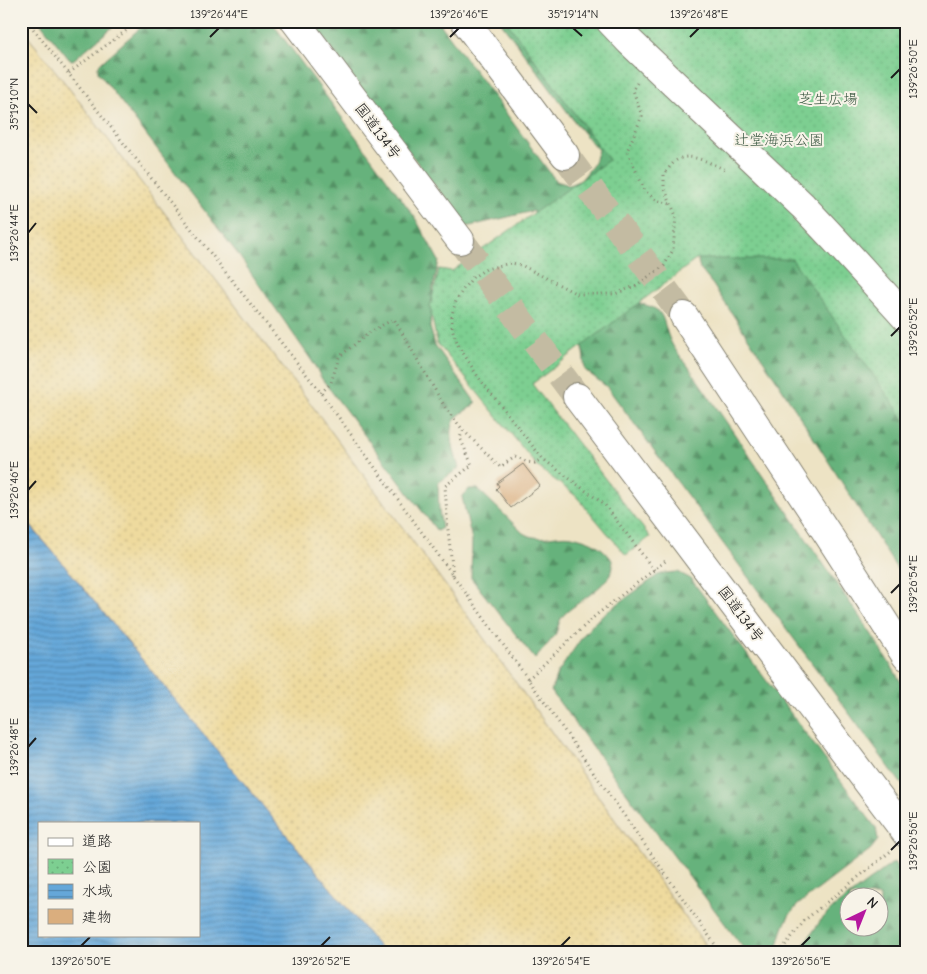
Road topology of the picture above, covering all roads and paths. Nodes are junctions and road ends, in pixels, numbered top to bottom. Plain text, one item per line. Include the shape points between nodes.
1 (27, 21) edge
2 (139, 21) edge
3 (295, 21) edge
4 (465, 21) edge
5 (610, 21) edge
6 (651, 62) junction
7 (69, 73) junction
8 (564, 155) tunnel mouth
9 (726, 170) dead end
10 (671, 204) junction
11 (460, 240) tunnel mouth
12 (684, 316) tunnel mouth
13 (906, 318) edge
14 (321, 393) junction
15 (577, 396) tunnel mouth
16 (463, 430) junction
17 (543, 458) junction
18 (674, 554) dead end
19 (654, 570) junction
20 (453, 577) junction
21 (906, 656) edge
22 (528, 679) junction
23 (900, 841) edge
24 (721, 953) edge
25 (778, 953) edge

1 - 7 path
2 - 7 path
3 - 11 main road, 国道134号
4 - 8 main road
5 - 6 main road
6 - 10 path via 633,90 642,116 627,151 645,191 656,200
6 - 13 main road via 803,206
7 - 14 path
9 - 10 path via 700,158 678,159 664,174 664,187
10 - 17 path via 676,216 673,250 664,266 635,286 615,294 577,294 511,263 486,269 473,277 456,301 452,328 458,345 479,378
12 - 21 main road
14 - 16 path via 331,382 339,357 394,318 446,410
14 - 20 path
15 - 23 main road, 国道134号
16 - 17 path via 500,467 515,457 535,463
16 - 20 path via 460,438 472,465 445,486
17 - 19 path via 605,505
18 - 19 path
19 - 22 path via 595,616
20 - 22 path
22 - 24 path
23 - 25 path via 806,919

